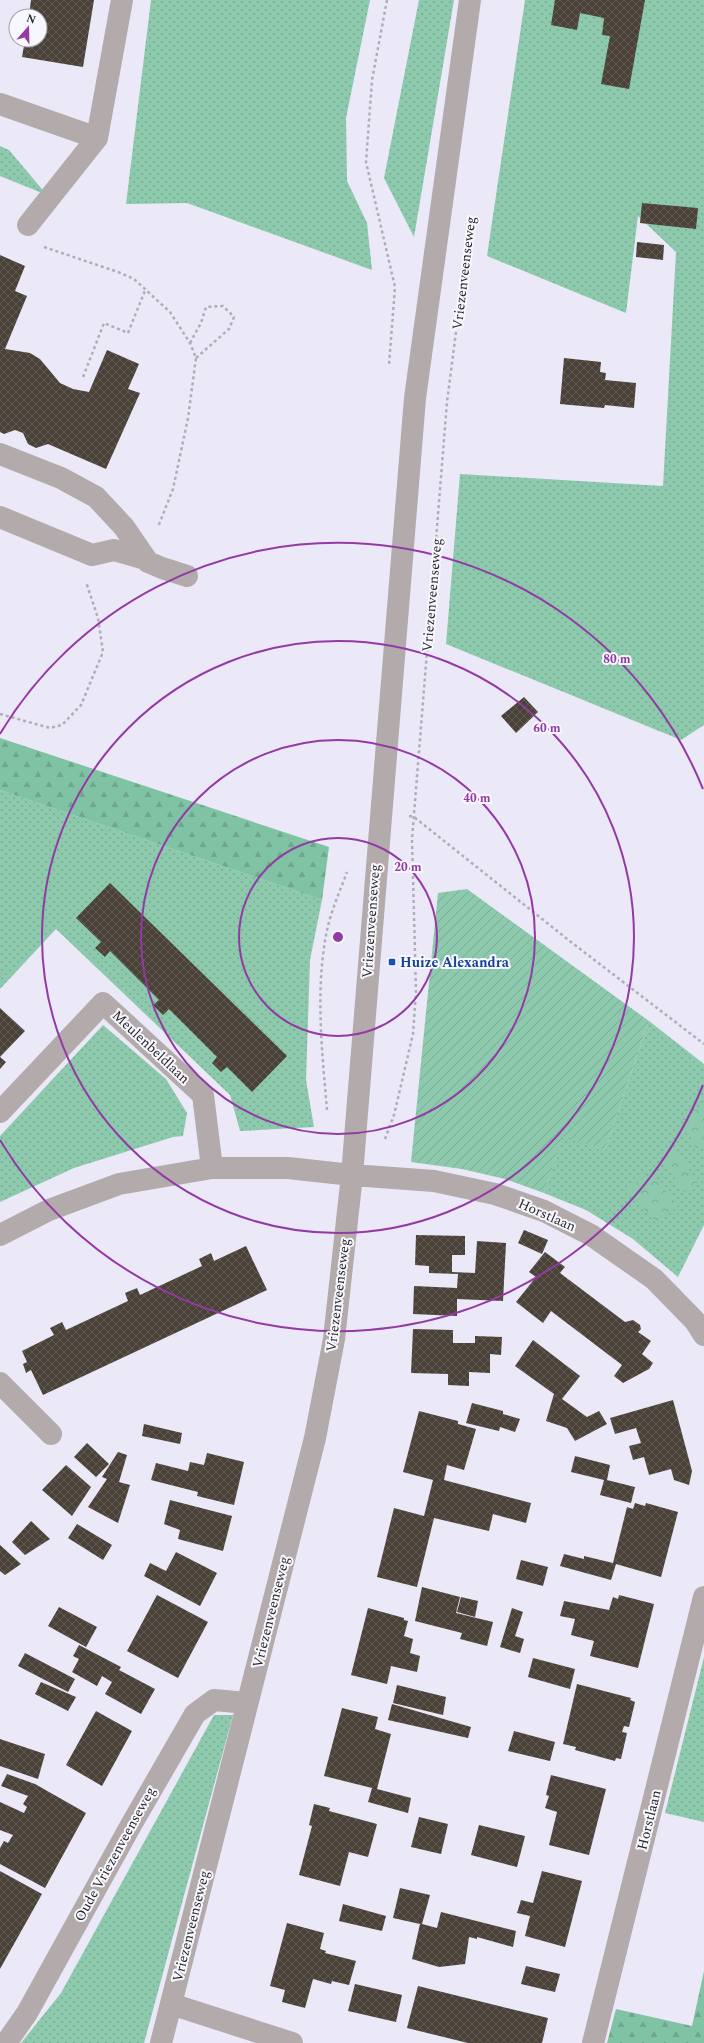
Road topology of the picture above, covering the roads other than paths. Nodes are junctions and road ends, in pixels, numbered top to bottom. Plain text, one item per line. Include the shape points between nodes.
1 (122, 0) edge
2 (470, 0) edge
3 (0, 104) edge
4 (97, 138) junction
5 (28, 225) dead end
6 (0, 454) edge
7 (0, 517) edge
8 (145, 559) junction
9 (187, 576) dead end
10 (0, 1112) edge
11 (212, 1168) junction
12 (352, 1175) junction
13 (0, 1235) edge
14 (701, 1321) edge
15 (0, 1383) edge
16 (51, 1434) dead end
17 (704, 1597) edge
18 (247, 1703) junction
19 (171, 2004) junction
20 (6, 2043) edge
21 (161, 2043) edge
22 (292, 2043) edge
23 (593, 2043) edge

1 - 4 street
2 - 12 street, Vriezenveenseweg via 414,398
3 - 4 street
4 - 5 street
6 - 8 street via 61,478 96,497 124,527
7 - 8 street via 92,555 114,550
8 - 9 street
10 - 11 street, Meulenbeldlaan via 103,1003 203,1095
11 - 12 street via 288,1168
11 - 13 street via 119,1184 49,1210
12 - 14 street, Horstlaan via 434,1181 495,1194 544,1211 591,1235 654,1279
12 - 18 street, Vriezenveenseweg via 334,1339 315,1438
15 - 16 street
17 - 23 street, Horstlaan
18 - 19 street, Vriezenveenseweg
18 - 20 street, Oude Vriezenveenseweg via 214,1700 195,1714 27,2013
19 - 21 street, Vriezenveenseweg
19 - 22 street

